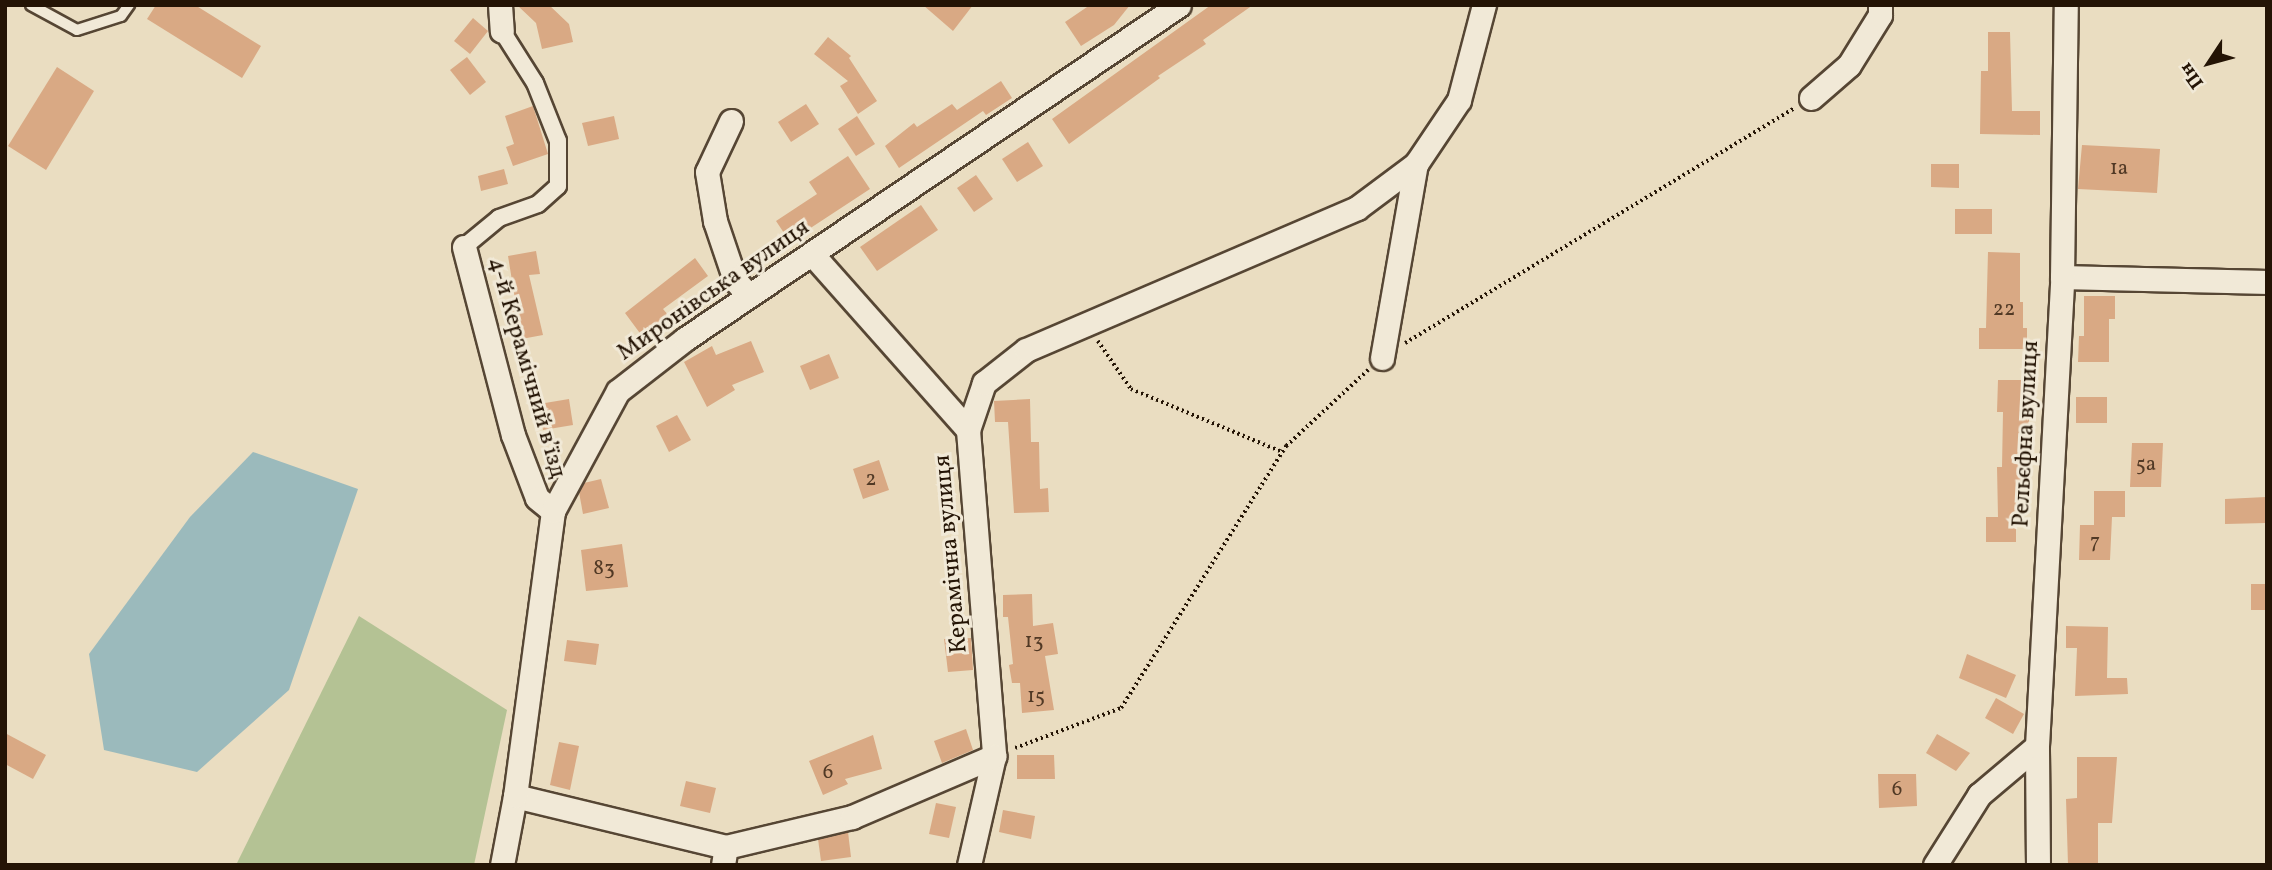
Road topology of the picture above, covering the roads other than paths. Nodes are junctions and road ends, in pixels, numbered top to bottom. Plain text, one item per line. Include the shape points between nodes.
1 (31, 5) edge
2 (129, 5) edge
3 (499, 5) edge
4 (1180, 5) edge
5 (1484, 5) edge
6 (1880, 5) edge
7 (2066, 5) edge
8 (502, 31) joint
9 (1811, 98) road end
10 (731, 121) dead end
11 (1416, 164) junction
12 (464, 247) joint
13 (812, 254) junction
14 (2062, 277) junction
15 (2267, 282) edge
16 (749, 296) junction
17 (1382, 358) road end
18 (968, 430) junction
19 (553, 511) junction
20 (2037, 746) junction
21 (994, 756) junction
22 (515, 796) junction
23 (724, 856) edge
24 (502, 865) edge
25 (969, 865) edge
26 (1935, 865) edge
27 (2038, 865) edge

1 - 2 lane via 77,30 121,16
3 - 8 street, 4-й Керамічний в’їзд
4 - 13 street, Миронівська вулиця
5 - 11 street via 1458,100
6 - 9 street via 1880,15 1849,65
7 - 14 street, Рельєфна вулиця
8 - 12 street, 4-й Керамічний в’їзд via 535,83 558,141 558,186 538,204 499,218
10 - 16 street via 707,173 715,221 735,280
11 - 17 street
11 - 18 street via 1357,208 1026,350 984,383
12 - 19 street, 4-й Керамічний в’їзд via 513,435 537,498
13 - 16 street, Миронівська вулиця
13 - 18 street, Керамічна вулиця
14 - 15 street
14 - 20 street, Рельєфна вулиця
16 - 19 street, Миронівська вулиця via 618,391
18 - 21 street, Керамічна вулиця
19 - 22 street, Миронівська вулиця
20 - 26 street via 1979,795
20 - 27 street, Рельєфна вулиця
21 - 23 street via 852,817
21 - 25 street, Керамічна вулиця
22 - 23 street
22 - 24 street, Миронівська вулиця

